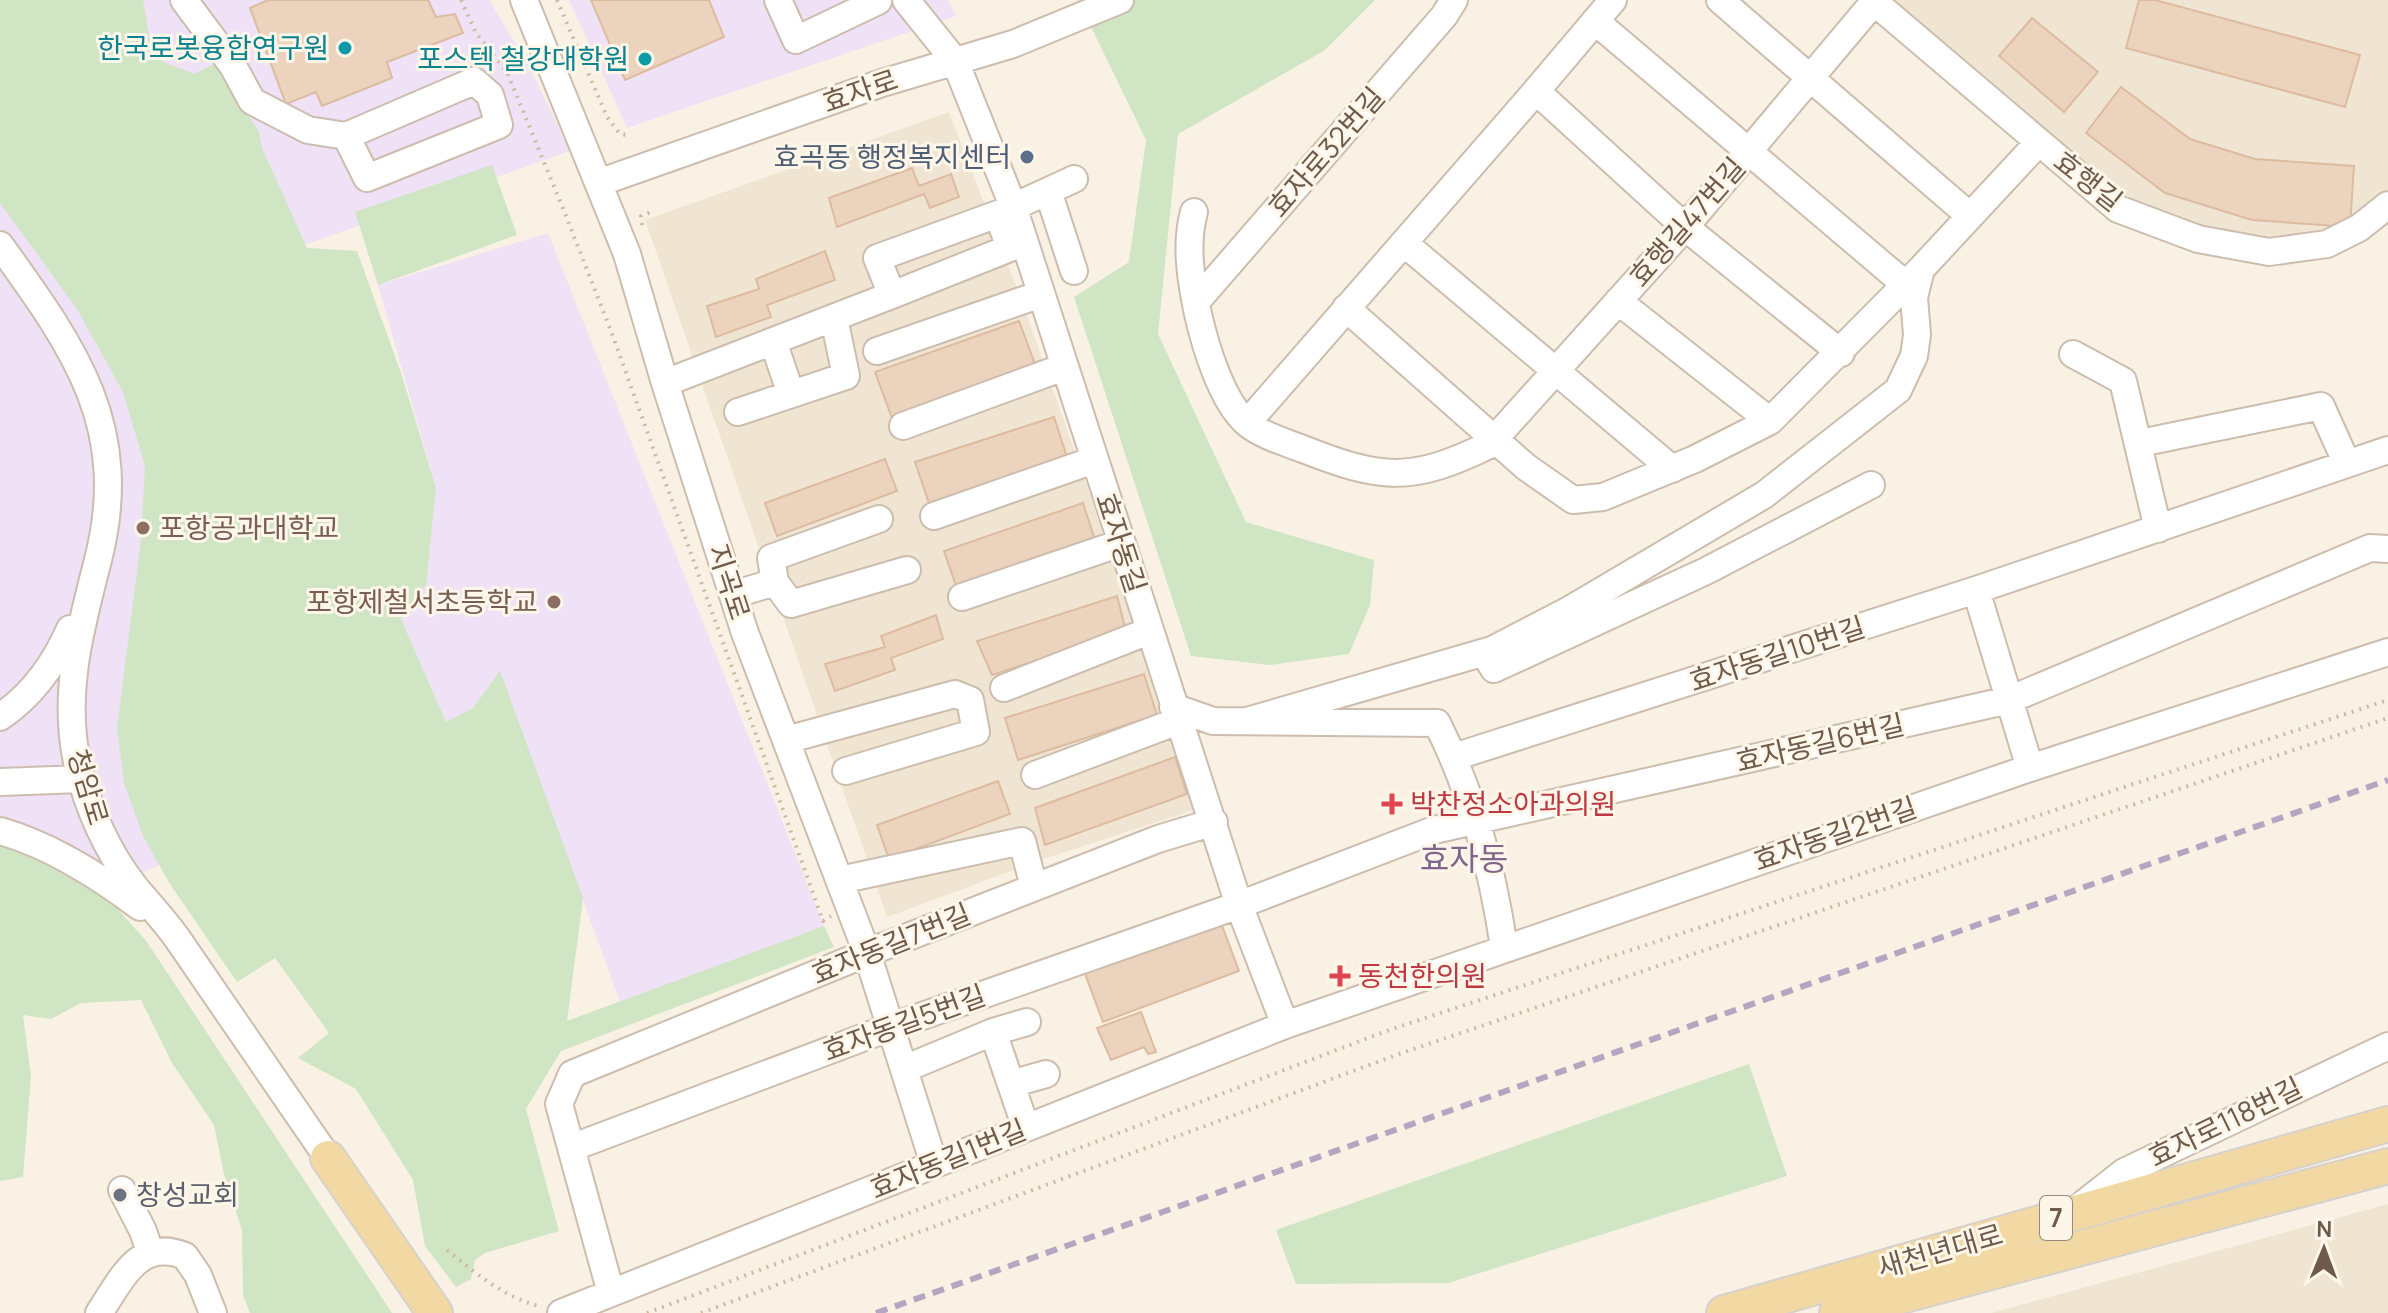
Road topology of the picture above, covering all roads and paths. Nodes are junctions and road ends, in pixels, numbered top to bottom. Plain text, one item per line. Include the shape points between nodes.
1 (461, 0) edge
2 (524, 0) edge
3 (557, 0) edge
4 (778, 0) edge
5 (906, 0) edge
6 (1120, 0) edge
7 (1454, 0) edge
8 (1613, 0) edge
9 (1720, 0) edge
10 (189, 1) edge
11 (878, 1) edge
12 (1873, 1) edge
13 (1595, 21) junction
14 (955, 61) junction
15 (1809, 80) junction
16 (1536, 91) junction
17 (628, 135) dead end
18 (346, 136) junction
19 (2039, 142) junction
20 (1748, 151) junction
21 (1074, 179) dead end
22 (601, 182) junction
23 (1048, 191) junction
24 (2388, 205) edge
25 (1006, 210) junction
26 (1194, 212) dead end
27 (1970, 216) junction
28 (1685, 227) junction
29 (1404, 243) junction
30 (0, 245) edge
31 (1074, 271) dead end
32 (1913, 277) junction
33 (1041, 294) junction
34 (892, 295) junction
35 (1618, 301) junction
36 (1196, 302) junction
37 (1346, 308) junction
38 (834, 318) junction
39 (773, 341) junction
40 (877, 351) dead end
41 (1841, 353) junction
42 (2073, 354) dead end
43 (1064, 367) junction
44 (1555, 372) junction
45 (665, 383) junction
46 (791, 394) junction
47 (738, 412) dead end
48 (1770, 421) junction
49 (1247, 423) junction
50 (903, 426) dead end
51 (1494, 438) junction
52 (2140, 443) junction
53 (2388, 450) edge
54 (1094, 460) junction
55 (2347, 464) junction
56 (1672, 469) junction
57 (1871, 485) dead end
58 (934, 516) dead end
59 (879, 519) dead end
60 (2158, 529) junction
61 (1121, 543) junction
62 (2388, 549) edge
63 (907, 570) dead end
64 (93, 578) junction
65 (775, 582) junction
66 (1976, 590) junction
67 (733, 595) junction
68 (962, 597) dead end
69 (1149, 631) junction
70 (2388, 652) edge
71 (1484, 653) junction
72 (1004, 688) dead end
73 (2009, 700) junction
74 (2388, 700) edge
75 (1176, 714) junction
76 (874, 716) junction
77 (0, 717) edge
78 (2388, 718) edge
79 (1247, 721) junction
80 (786, 740) junction
81 (887, 757) junction
82 (1454, 757) junction
83 (2030, 768) junction
84 (846, 771) dead end
85 (1035, 775) dead end
86 (81, 779) junction
87 (0, 782) edge
88 (1214, 822) junction
89 (1478, 823) junction
90 (0, 831) edge
91 (1034, 887) junction
92 (844, 892) junction
93 (1239, 905) junction
94 (170, 929) junction
95 (1504, 947) junction
96 (867, 953) junction
97 (1027, 1022) dead end
98 (1285, 1025) junction
99 (891, 1027) junction
100 (993, 1032) junction
101 (2388, 1046) edge
102 (904, 1069) junction
103 (1046, 1074) dead end
104 (1011, 1084) junction
105 (2388, 1124) edge
106 (1026, 1128) junction
107 (571, 1148) junction
108 (328, 1158) joint
109 (934, 1164) junction
110 (2388, 1166) edge
111 (122, 1190) dead end
112 (2072, 1213) junction
113 (447, 1250) dead end
114 (150, 1252) junction
115 (611, 1293) junction
116 (553, 1310) edge
117 (99, 1313) edge
118 (213, 1313) edge
119 (435, 1313) edge
120 (647, 1313) edge
121 (701, 1313) edge
122 (1724, 1313) edge
123 (1837, 1313) edge

1 - 92 path via 476,33 507,72 585,264 823,921
2 - 22 street, 지곡로
3 - 17 path via 607,117 620,134
4 - 11 street via 796,40
5 - 14 street, 효자동길
6 - 14 street, 효자로 via 1013,44
7 - 36 street, 효자로32번길
8 - 13 street
9 - 15 street
10 - 18 street via 252,101 308,130
12 - 15 street, 효행길47번길
12 - 19 street, 효행길
13 - 16 street
13 - 20 street
14 - 22 street, 효자로
14 - 25 street, 효자동길
15 - 20 street, 효행길47번길
15 - 27 street
16 - 28 street
16 - 29 street
18 - 18 street via 367,178 499,125 490,95 474,81
19 - 24 street, 효행길 via 2118,209 2198,239 2269,252 2327,244
19 - 27 street
20 - 28 street, 효행길47번길
20 - 32 street
21 - 23 street
22 - 45 street, 지곡로
23 - 25 street
23 - 31 street
25 - 33 street, 효자동길
25 - 34 street via 1010,248
25 - 34 street via 877,258
26 - 36 street via 1188,234
27 - 32 street
28 - 35 street, 효행길47번길
28 - 41 street
29 - 37 street
29 - 44 street
30 - 64 street, 청암로 via 58,328 101,420 108,461 107,503
32 - 41 street
32 - 71 street via 1917,335 1914,356 1898,390 1764,495 1571,609
33 - 40 street
33 - 43 street, 효자동길
34 - 38 street
35 - 44 street, 효행길47번길
35 - 48 street
36 - 49 street via 1207,352
37 - 49 street
37 - 51 street
38 - 39 street
38 - 46 street via 846,376
39 - 45 street
39 - 46 street
41 - 48 street
42 - 52 street via 2123,381
43 - 50 street
43 - 54 street, 효자동길
44 - 51 street, 효행길47번길
44 - 56 street
45 - 67 street, 지곡로
46 - 47 street
48 - 56 street
49 - 51 street, 효행길47번길 via 1352,468 1398,476 1447,465
51 - 56 street via 1573,500 1603,497
52 - 55 street via 2321,406
52 - 60 street
53 - 55 street, 효자동길10번길
54 - 58 street
54 - 61 street, 효자동길
55 - 60 street, 효자동길10번길
57 - 71 street via 1706,571 1494,669
59 - 65 street via 771,558
60 - 66 street, 효자동길10번길
61 - 68 street
61 - 69 street, 효자동길
62 - 73 street, 효자동길6번길 via 2370,548
63 - 65 street via 791,604
64 - 77 street via 59,655 20,704
64 - 86 street, 청암로 via 72,671
65 - 67 street
66 - 73 street
66 - 82 street, 효자동길10번길
67 - 80 street, 지곡로
69 - 72 street
69 - 75 street, 효자동길
70 - 83 street, 효자동길2번길
71 - 79 street
73 - 83 street
73 - 89 street, 효자동길6번길
74 - 120 path via 1389,1030
75 - 79 street
75 - 85 street
75 - 88 street, 효자동길
76 - 80 street
76 - 81 street
76 - 81 street via 955,694 970,700 976,718 976,732
78 - 121 path via 1399,1054
79 - 82 street via 1437,723
80 - 92 street, 지곡로
81 - 84 street
82 - 89 street
83 - 95 street, 효자동길2번길
86 - 87 street
86 - 94 street, 청암로 via 107,842 133,885
88 - 91 street, 효자동길7번길
88 - 93 street, 효자동길
89 - 93 street, 효자동길6번길 via 1434,830
89 - 95 street
90 - 94 street via 114,887
91 - 92 street via 1022,841
91 - 96 street, 효자동길7번길
92 - 96 street, 지곡로
93 - 98 street, 효자동길
93 - 99 street, 효자동길5번길
94 - 108 street, 청암로
95 - 98 street, 효자동길2번길
96 - 99 street, 지곡로
96 - 107 street, 효자동길7번길 via 572,1074 559,1104
97 - 100 street
98 - 106 street, 효자동길1번길
99 - 102 street, 지곡로
99 - 107 street, 효자동길5번길
100 - 102 street
100 - 104 street
101 - 112 street, 효자로118번길 via 2124,1172
102 - 109 street, 지곡로
103 - 104 street
104 - 106 street
105 - 112 main road, 새천년대로 / 7
106 - 109 street, 효자동길1번길
107 - 115 street
108 - 119 main road, 청암로
109 - 115 street, 효자동길1번길
110 - 123 main road, 새천년대로 / 7
111 - 114 street
112 - 122 main road, 새천년대로 / 7
113 - 116 path via 492,1285
114 - 117 street via 125,1271
114 - 118 street via 185,1256
115 - 116 street, 효자동길1번길

